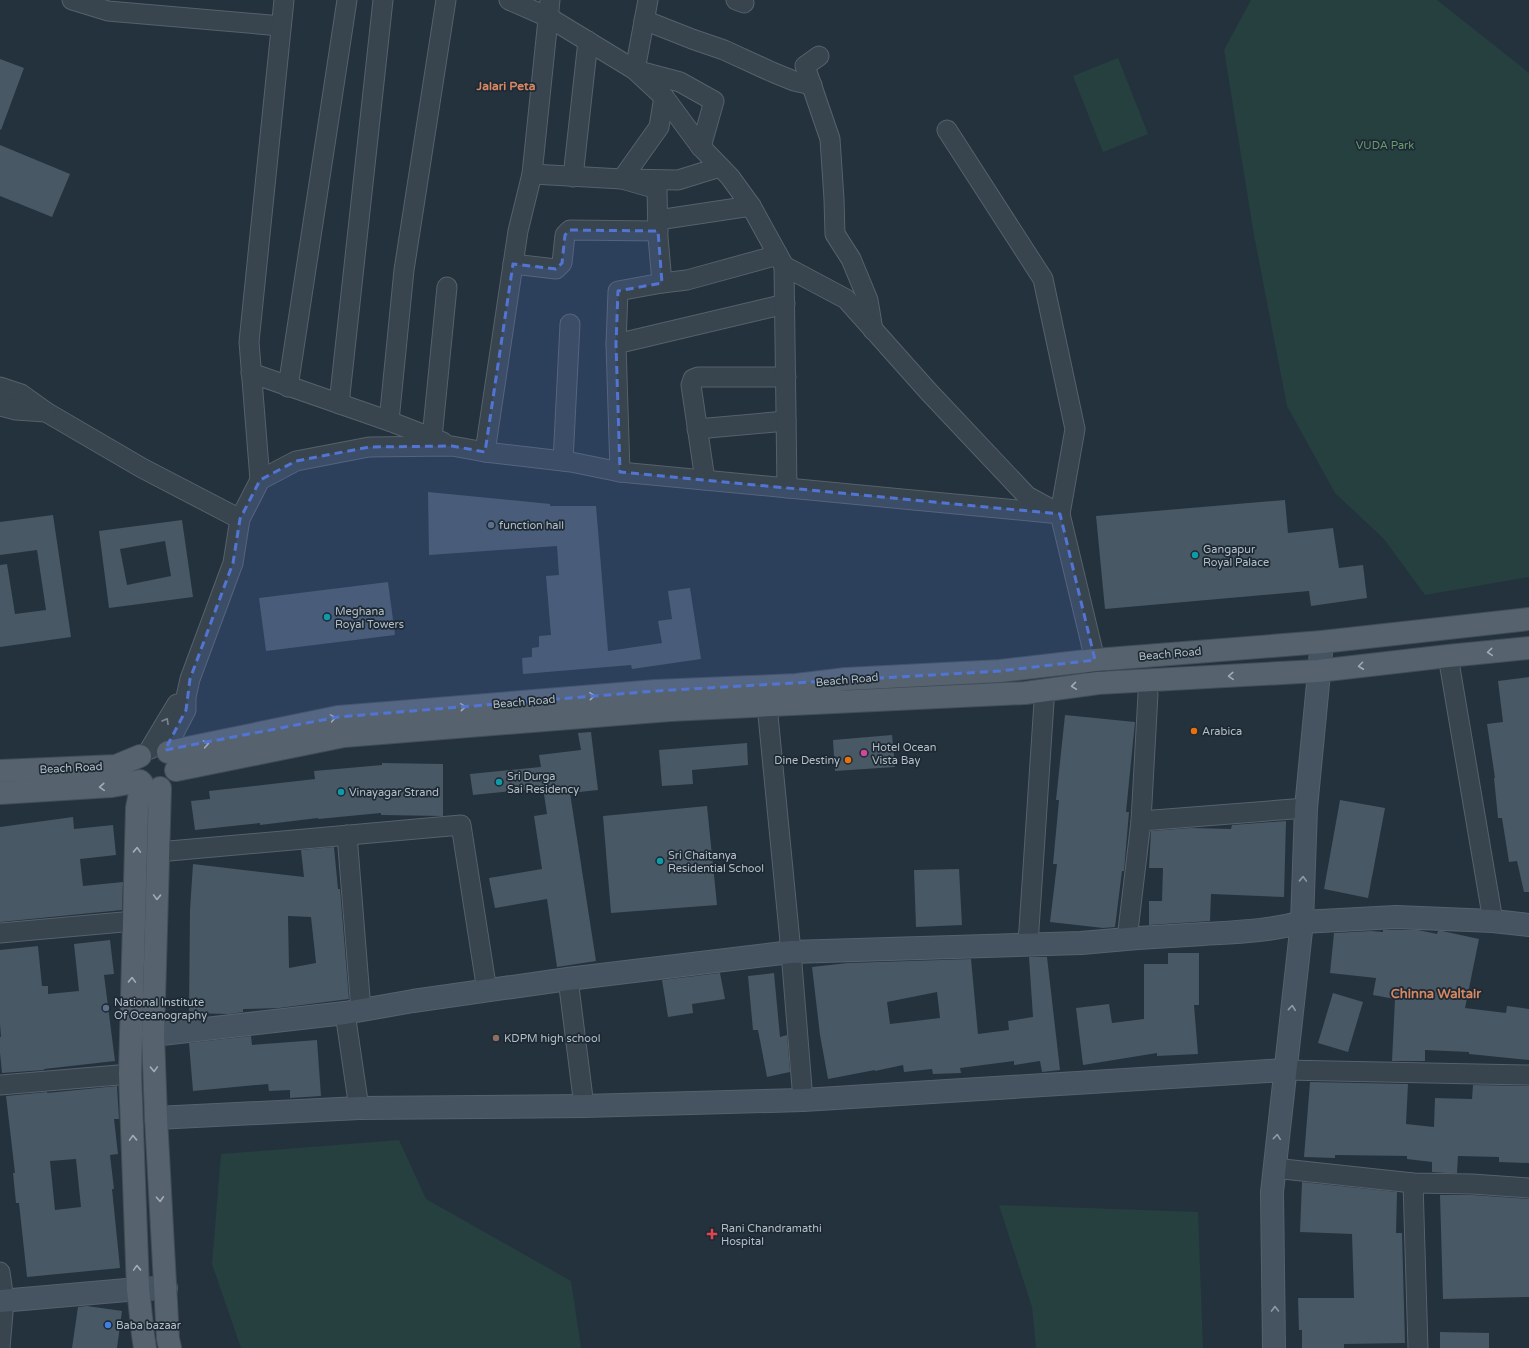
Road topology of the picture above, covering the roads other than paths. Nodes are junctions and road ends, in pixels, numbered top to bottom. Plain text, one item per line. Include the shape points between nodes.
1 (72, 0) edge
2 (284, 0) edge
3 (346, 0) edge
4 (383, 0) edge
5 (446, 0) edge
6 (510, 0) edge
7 (648, 0) edge
8 (549, 9) edge
9 (644, 20) junction
10 (281, 26) junction
11 (588, 41) junction
12 (819, 56) dead end
13 (635, 70) junction
14 (812, 85) junction
15 (664, 98) junction
16 (946, 130) dead end
17 (701, 147) junction
18 (720, 166) junction
19 (532, 174) junction
20 (573, 177) junction
21 (622, 179) junction
22 (751, 206) junction
23 (658, 225) junction
24 (781, 261) junction
25 (512, 264) junction
26 (662, 283) junction
27 (447, 288) dead end
28 (785, 304) junction
29 (570, 324) dead end
30 (873, 330) junction
31 (616, 344) junction
32 (251, 373) junction
33 (786, 377) junction
34 (0, 387) edge
35 (288, 387) junction
36 (339, 404) junction
37 (0, 406) edge
38 (46, 412) junction
39 (389, 421) junction
40 (786, 421) junction
41 (697, 429) junction
42 (432, 438) junction
43 (452, 446) junction
44 (485, 452) junction
45 (563, 461) junction
46 (620, 472) junction
47 (260, 480) junction
48 (705, 480) junction
49 (787, 488) junction
50 (1060, 514) junction
51 (240, 519) junction
52 (1529, 619) edge
53 (1322, 642) junction
54 (1529, 648) edge
55 (1448, 656) junction
56 (1095, 660) junction
57 (1318, 671) junction
58 (1098, 683) junction
59 (1148, 694) dead end
60 (1044, 702) dead end
61 (767, 705) junction
62 (160, 755) junction
63 (0, 771) edge
64 (148, 784) junction
65 (0, 793) edge
66 (1306, 808) junction
67 (1141, 821) junction
68 (348, 835) junction
69 (158, 852) junction
70 (134, 921) junction
71 (1493, 921) junction
72 (1302, 922) junction
73 (1529, 926) edge
74 (0, 933) edge
75 (1127, 939) junction
76 (1028, 944) junction
77 (791, 952) junction
78 (568, 979) junction
79 (487, 991) junction
80 (353, 1012) junction
81 (153, 1035) junction
82 (1285, 1070) junction
83 (130, 1074) junction
84 (1529, 1075) edge
85 (0, 1085) edge
86 (803, 1100) junction
87 (584, 1106) junction
88 (359, 1108) junction
89 (156, 1118) junction
90 (1274, 1168) junction
91 (1413, 1183) junction
92 (1529, 1188) edge
93 (0, 1272) edge
94 (166, 1288) junction
95 (138, 1289) junction
96 (2, 1301) edge
97 (0, 1348) edge
98 (145, 1348) edge
99 (170, 1348) edge
100 (1274, 1348) edge
101 (1418, 1348) edge

1 - 10 street via 108,11
2 - 10 street
3 - 35 street
4 - 36 street
5 - 39 street via 404,270
6 - 8 street
7 - 9 street
8 - 11 street
8 - 19 street
9 - 13 street
9 - 14 street via 724,50 794,81
10 - 32 street via 249,342
11 - 13 street
11 - 20 street
12 - 14 street via 805,66
13 - 15 street
13 - 17 street via 680,82 714,101
14 - 30 street via 830,139 835,234 851,259 868,300
15 - 17 street
15 - 21 street via 660,127
16 - 50 street via 1043,279 1075,429
17 - 18 street
18 - 21 street via 678,180
18 - 22 street
19 - 20 street
19 - 25 street
20 - 21 street
21 - 23 street via 657,189
22 - 23 street
22 - 24 street
23 - 25 street via 570,230 566,235 562,263 556,269
23 - 26 street
24 - 26 street
24 - 28 street
24 - 30 street via 846,299
25 - 44 street
26 - 31 street via 618,291
27 - 42 street
28 - 31 street
28 - 33 street
29 - 45 street
30 - 50 street via 1027,496
31 - 46 street
32 - 35 street
32 - 47 street
33 - 40 street
33 - 41 street via 693,379 691,385
34 - 38 street via 21,394
35 - 36 street
36 - 39 street
37 - 38 street
38 - 51 street via 142,468
39 - 42 street
40 - 41 street
40 - 49 street
41 - 48 street
42 - 43 street
43 - 44 street
43 - 47 street via 369,446 296,461
44 - 45 street
45 - 46 street
46 - 48 street
47 - 51 street
48 - 49 street
49 - 50 street
50 - 56 street
51 - 62 street via 233,563 186,697 175,705
52 - 53 main road, Beach Road
53 - 56 main road, Beach Road
53 - 57 street
54 -> 55 main road, Beach Road
55 -> 57 main road, Beach Road
55 - 71 street
56 - 58 street
62 -> 56 main road, Beach Road via 338,717 656,691 1000,671
57 -> 58 main road, Beach Road
57 - 66 street
58 -> 61 main road, Beach Road via 1025,693
59 - 67 street
60 - 76 street
61 - 62 main road, Beach Road via 670,710 344,736
61 - 77 street
62 - 63 main road, Beach Road via 116,766
62 - 64 main road via 136,764 137,773
62 - 64 main road via 171,782
64 -> 65 main road, Beach Road
64 - 69 main road
70 -> 64 main road via 137,808
66 - 67 street
72 -> 66 street
67 - 75 street
68 - 69 street
68 - 79 street via 461,825
68 - 80 street
69 -> 81 main road
70 - 74 street
83 -> 70 main road
71 - 72 street via 1396,917
71 - 73 street
72 - 75 street via 1254,931
82 -> 72 street
75 - 76 street
76 - 77 street
77 - 78 street
77 - 86 street
78 - 79 street
78 - 87 street
79 - 80 street
80 - 81 street
80 - 88 street
81 -> 89 main road
82 - 84 street
82 - 86 street
90 -> 82 street
83 - 85 street
95 -> 83 main road
86 - 87 street
87 - 88 street
88 - 89 street
89 -> 94 main road
90 - 91 street
100 -> 90 street
91 - 92 street
91 - 101 street
93 - 96 street
94 - 95 street
94 - 99 main road
95 - 96 street
95 - 98 main road
96 - 97 street

